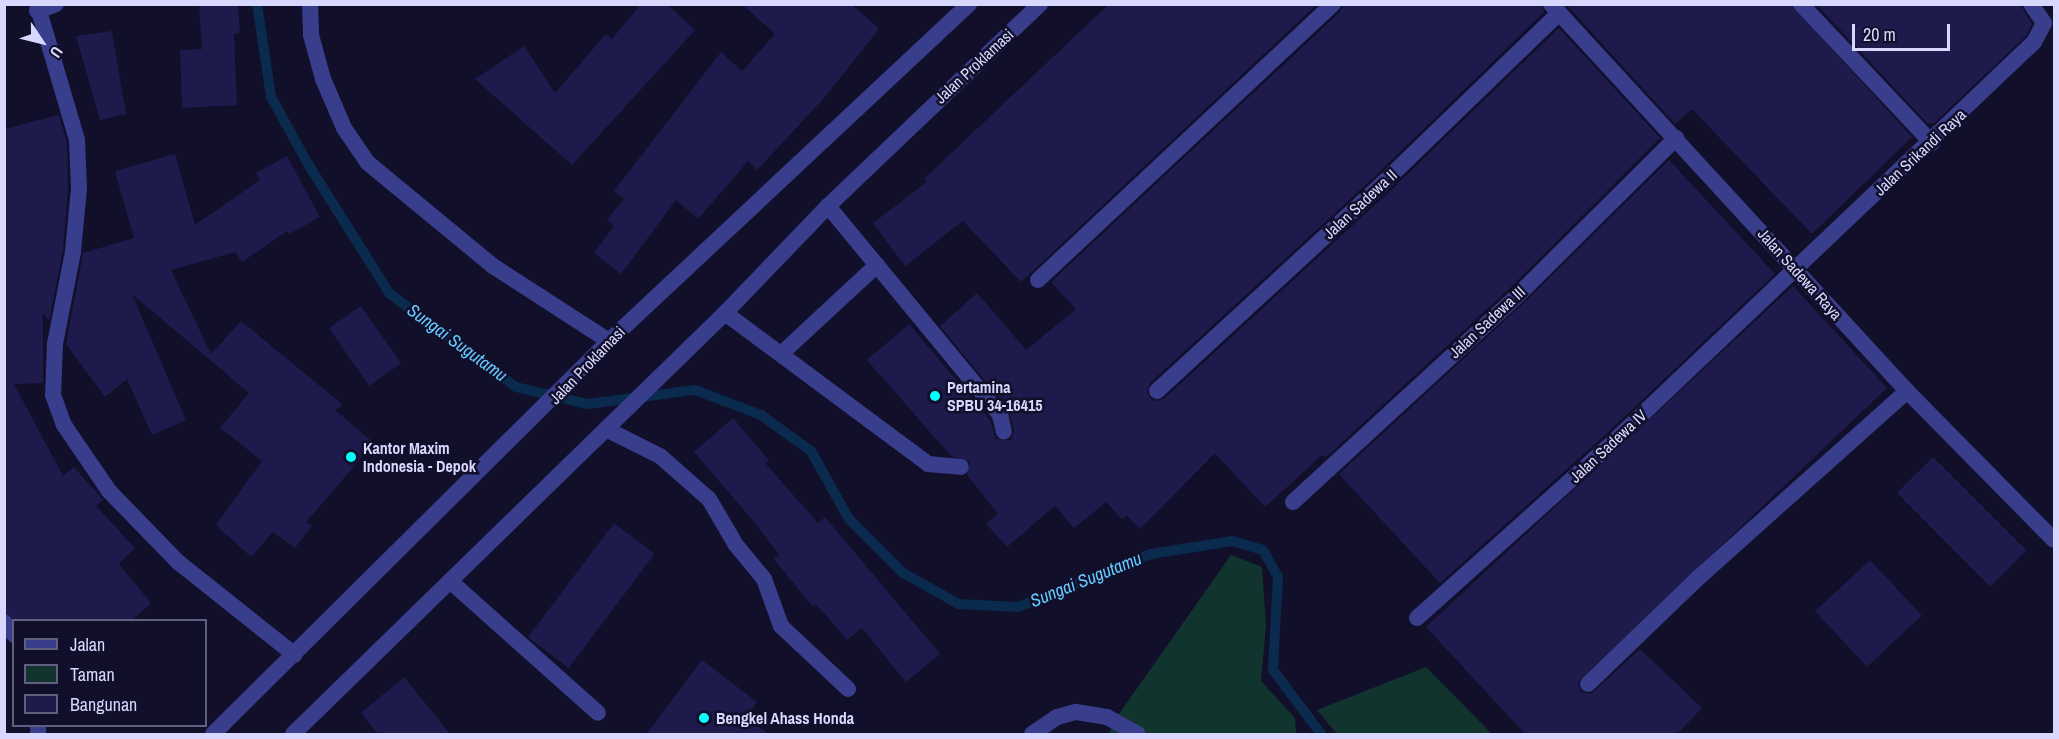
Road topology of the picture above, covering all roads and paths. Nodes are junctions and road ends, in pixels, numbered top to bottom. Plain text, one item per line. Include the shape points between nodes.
1 (56, 4) edge
2 (310, 4) edge
3 (969, 4) edge
4 (1040, 4) edge
5 (1333, 4) edge
6 (1801, 4) edge
7 (2031, 4) edge
8 (37, 8) edge
9 (1555, 9) edge
10 (1676, 138) junction
11 (1932, 143) junction
12 (828, 206) junction
13 (877, 265) junction
14 (1794, 268) junction
15 (1038, 280) dead end
16 (725, 313) junction
17 (609, 341) junction
18 (781, 354) junction
19 (1157, 391) dead end
20 (1907, 391) junction
21 (610, 425) junction
22 (1004, 432) dead end
23 (961, 467) dead end
24 (1293, 502) dead end
25 (2055, 540) edge
26 (450, 581) junction
27 (1417, 618) dead end
28 (295, 655) junction
29 (1588, 684) dead end
30 (848, 690) dead end
31 (598, 713) dead end
32 (213, 735) edge
33 (293, 735) edge
34 (1032, 735) edge
35 (1138, 735) edge

1 - 8 street
2 - 17 street via 311,35 322,79 344,128 368,163 493,266
3 - 17 street, Jalan Proklamasi
4 - 12 street, Jalan Proklamasi
5 - 15 street
6 - 11 street
7 - 11 street, Jalan Srikandi Raya via 2044,23 2042,33
8 - 28 street via 77,140 79,188 73,252 55,344 53,395 64,425 109,491 178,562
9 - 10 street, Jalan Sadewa Raya
9 - 19 street, Jalan Sadewa II via 1381,185
10 - 14 street, Jalan Sadewa Raya
10 - 24 street, Jalan Sadewa III via 1520,293
11 - 14 street, Jalan Srikandi Raya
12 - 13 street
12 - 16 street, Jalan Proklamasi
13 - 18 street
13 - 22 street via 1000,415
14 - 20 street, Jalan Sadewa Raya
14 - 27 street, Jalan Sadewa IV via 1613,442
16 - 18 street
16 - 21 street, Jalan Proklamasi
17 - 28 street, Jalan Proklamasi
18 - 23 street via 928,464
20 - 25 street, Jalan Sadewa Raya
20 - 29 street via 1697,579
21 - 26 street, Jalan Proklamasi
21 - 30 street via 660,456 709,499 736,545 764,579 781,626
26 - 31 street
26 - 33 street, Jalan Proklamasi
28 - 32 street, Jalan Proklamasi
34 - 35 street via 1057,717 1076,712 1107,717

